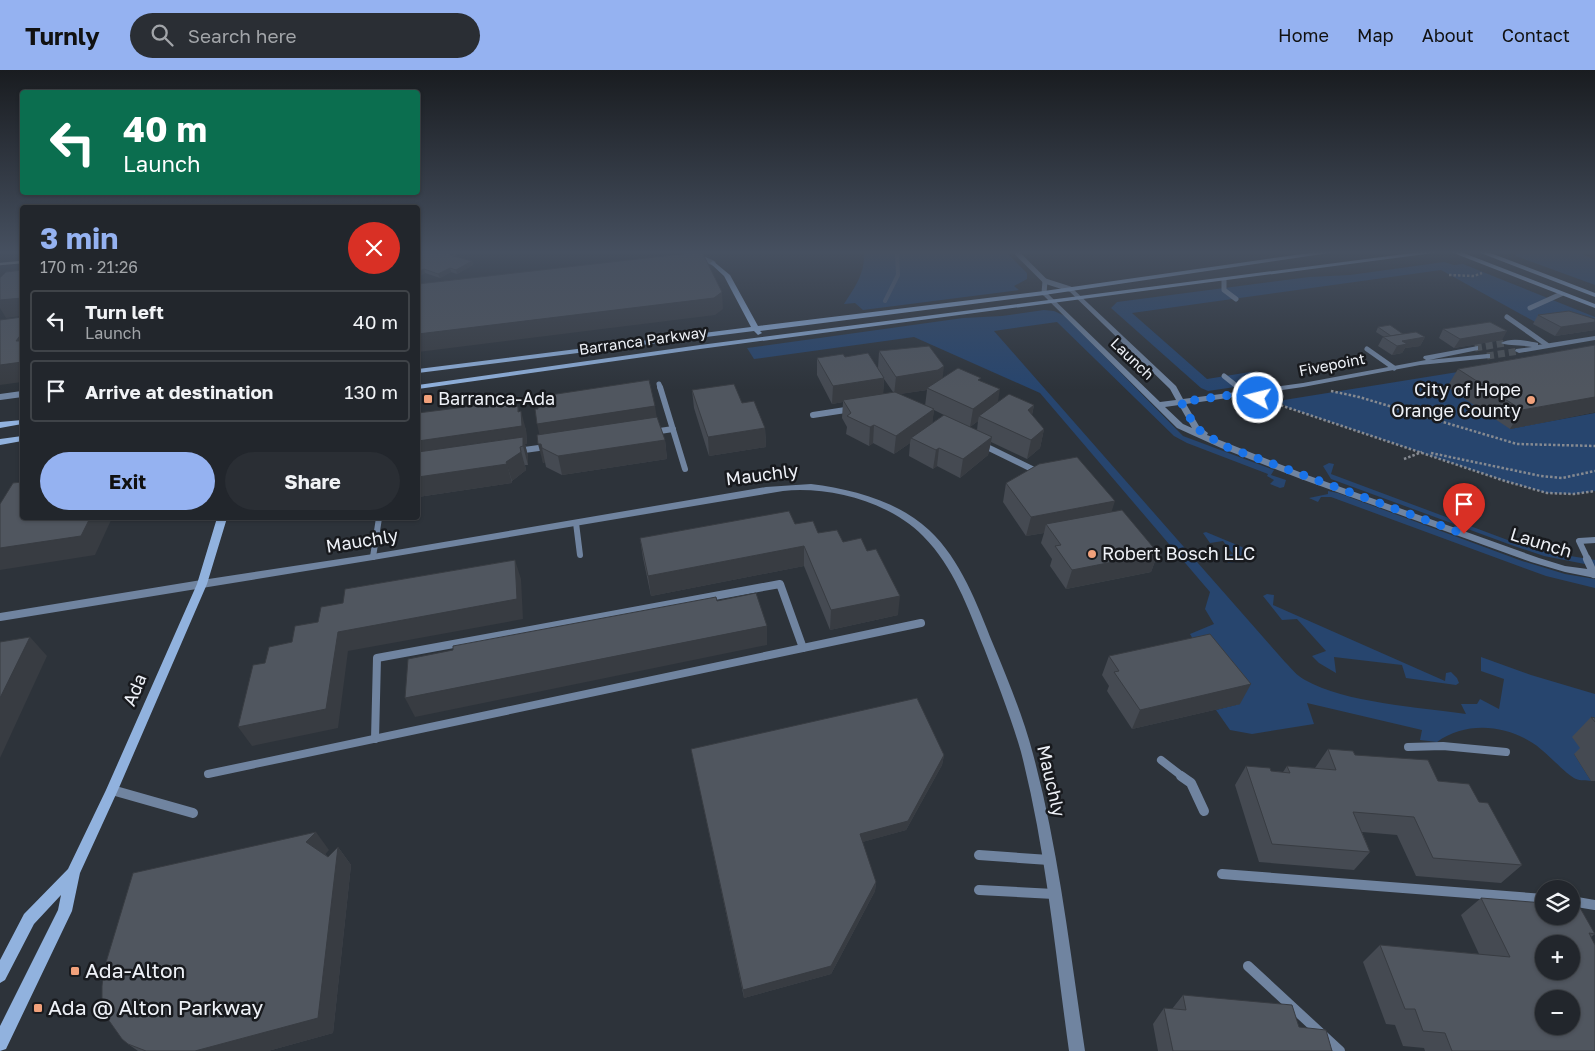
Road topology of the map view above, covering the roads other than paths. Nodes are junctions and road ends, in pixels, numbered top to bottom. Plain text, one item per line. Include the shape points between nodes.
1 (739, 298) edge
2 (1005, 298) edge
3 (1048, 298) edge
4 (1089, 298) edge
5 (1553, 298) edge
6 (1572, 298) edge
7 (1080, 299) junction
8 (1053, 303) junction
9 (1595, 306) edge
10 (1530, 308) dead end
11 (1507, 317) dead end
12 (755, 328) junction
13 (1595, 338) edge
14 (760, 339) junction
15 (1505, 342) tunnel mouth
16 (1544, 346) junction
17 (1474, 348) tunnel mouth
18 (1367, 349) dead end
19 (1519, 351) tunnel mouth
20 (1487, 356) tunnel mouth
21 (1420, 362) junction
22 (1394, 368) junction
23 (420, 371) edge
24 (1224, 376) dead end
25 (659, 384) dead end
26 (420, 387) edge
27 (1245, 393) junction
28 (20, 394) edge
29 (0, 397) edge
30 (1181, 402) junction
31 (1159, 406) junction
32 (857, 408) edge
33 (813, 415) dead end
34 (20, 422) edge
35 (0, 425) edge
36 (673, 429) junction
37 (643, 433) edge
38 (20, 439) edge
39 (0, 442) edge
40 (980, 444) edge
41 (555, 446) edge
42 (1224, 446) junction
43 (506, 453) edge
44 (685, 469) dead end
45 (1032, 469) edge
46 (221, 520) edge
47 (379, 520) edge
48 (576, 523) junction
49 (1595, 540) edge
50 (580, 555) dead end
51 (373, 557) junction
52 (1595, 574) edge
53 (202, 584) junction
54 (0, 618) edge
55 (921, 623) dead end
56 (803, 648) junction
57 (375, 738) junction
58 (1408, 747) dead end
59 (1506, 752) dead end
60 (1161, 760) dead end
61 (208, 774) dead end
62 (112, 790) junction
63 (1204, 811) dead end
64 (193, 813) dead end
65 (979, 855) dead end
66 (1049, 860) junction
67 (73, 874) junction
68 (1222, 874) dead end
69 (979, 890) dead end
70 (1054, 894) junction
71 (1535, 898) edge
72 (1580, 902) edge
73 (1595, 905) edge
74 (1248, 966) dead end
75 (0, 974) edge
76 (0, 1043) edge
77 (1077, 1051) edge
78 (1340, 1051) edge

1 - 12 main road
2 - 12 main road, Barranca Parkway
3 - 8 street, Launch
4 - 7 main road, Barranca Parkway
5 - 10 lane
6 - 9 main road
7 - 8 main road, Barranca Parkway
7 - 30 street, Launch via 1153,366
8 - 14 main road, Barranca Parkway
8 - 31 street, Launch
11 - 16 lane
12 - 14 main road
12 - 23 main road, Barranca Parkway
13 - 16 street
14 - 26 main road, Barranca Parkway
15 - 16 street
16 - 19 street
17 - 21 street, Fivepoint
18 - 22 lane
20 - 21 street, Fivepoint
21 - 22 street, Fivepoint
22 - 27 street, Fivepoint
24 - 27 lane
25 - 36 lane
27 - 30 street, Fivepoint
28 - 29 lane
30 - 31 street, Fivepoint
30 - 42 street, Launch via 1196,428
31 - 42 street, Launch via 1180,426
32 - 33 lane
34 - 35 main road
36 - 37 lane
36 - 44 lane
38 - 39 main road
40 - 45 lane
41 - 43 lane
42 - 52 street, Launch via 1535,560
46 - 53 main road, Ada
47 - 51 lane
48 - 50 lane
48 - 51 street, Mauchly
48 - 66 street, Mauchly via 766,490 811,487 862,498 913,523 948,559 973,604 1024,744
49 - 52 lane via 1579,541
51 - 53 street, Mauchly
53 - 54 lane
53 - 62 main road, Ada
55 - 56 lane
56 - 57 lane
56 - 57 lane via 780,584 377,658
57 - 61 lane
58 - 59 lane via 1443,746
60 - 63 lane via 1191,783
62 - 64 lane
62 - 67 main road, Ada
65 - 66 lane
66 - 70 street, Mauchly
67 - 75 main road, Ada via 29,919
67 - 76 main road, Ada via 65,911
68 - 71 lane
69 - 70 lane
70 - 77 street, Mauchly
72 - 73 lane
74 - 78 lane

